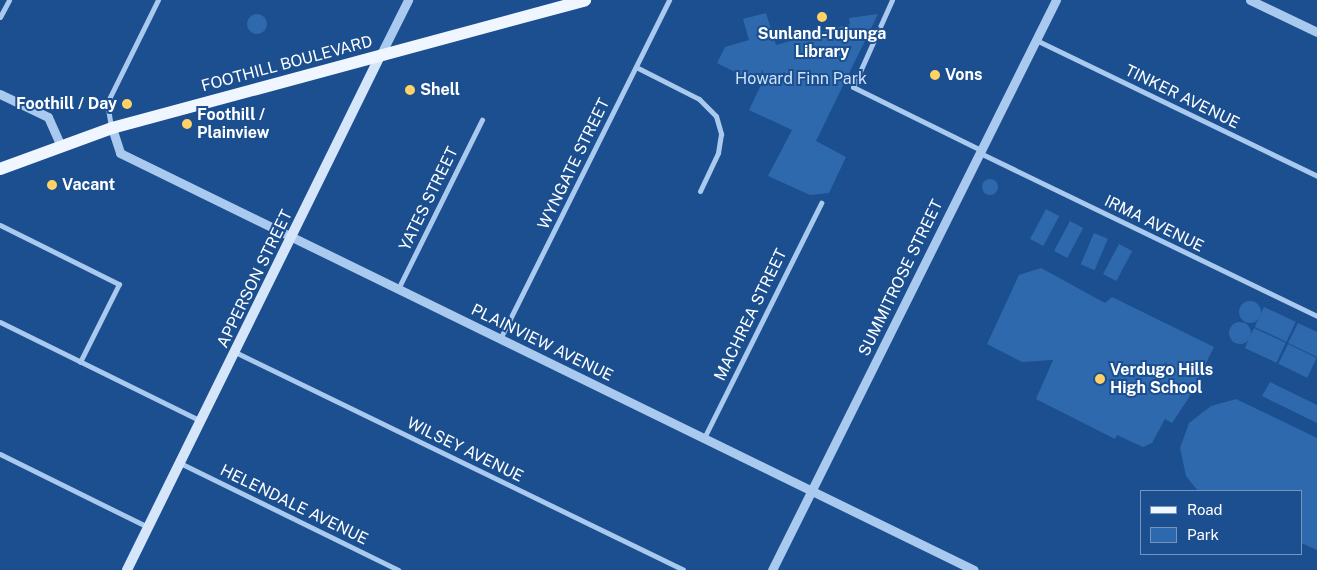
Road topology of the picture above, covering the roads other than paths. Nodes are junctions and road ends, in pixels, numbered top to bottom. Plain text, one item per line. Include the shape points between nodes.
1 (8, 0) edge
2 (158, 0) edge
3 (408, 0) edge
4 (585, 0) edge
5 (669, 0) edge
6 (892, 0) edge
7 (1056, 0) edge
8 (1250, 0) edge
9 (551, 5) edge
10 (0, 17) edge
11 (1317, 32) edge
12 (1036, 40) junction
13 (380, 56) junction
14 (636, 67) junction
15 (0, 94) edge
16 (482, 120) dead end
17 (112, 128) junction
18 (61, 146) junction
19 (980, 152) junction
20 (0, 169) edge
21 (1317, 176) edge
22 (700, 191) dead end
23 (821, 203) dead end
24 (0, 225) edge
25 (292, 237) junction
26 (398, 289) junction
27 (1317, 316) edge
28 (0, 322) edge
29 (500, 339) junction
30 (235, 352) junction
31 (80, 362) junction
32 (201, 420) junction
33 (704, 438) junction
34 (0, 454) edge
35 (180, 463) junction
36 (812, 491) junction
37 (148, 527) junction
38 (127, 570) edge
39 (398, 570) edge
40 (683, 570) edge
41 (772, 570) edge
42 (974, 570) edge

1 - 10 street
2 - 17 street via 107,103
3 - 13 street, APPERSON STREET
4 - 9 main road, FOOTHILL BOULEVARD
5 - 14 street, WYNGATE STREET
6 - 19 street, IRMA AVENUE via 853,87
7 - 12 street, SUMMITROSE STREET
8 - 11 street
9 - 13 main road, FOOTHILL BOULEVARD
12 - 19 street, SUMMITROSE STREET
12 - 21 street, TINKER AVENUE
13 - 17 main road, FOOTHILL BOULEVARD
13 - 25 main road, APPERSON STREET
14 - 22 street via 699,99 716,116 722,134 718,154
14 - 29 street, WYNGATE STREET
15 - 18 street via 48,117
16 - 26 street, YATES STREET
17 - 18 main road, FOOTHILL BOULEVARD
17 - 25 street, PLAINVIEW AVENUE via 120,153
18 - 20 main road, FOOTHILL BOULEVARD
19 - 27 street, IRMA AVENUE
19 - 36 street, SUMMITROSE STREET
23 - 33 street, MACHREA STREET
24 - 31 street via 119,284
25 - 26 street, PLAINVIEW AVENUE
25 - 30 main road, APPERSON STREET
26 - 29 street, PLAINVIEW AVENUE
28 - 31 street
29 - 33 street, PLAINVIEW AVENUE
30 - 32 main road, APPERSON STREET
30 - 40 street, WILSEY AVENUE
31 - 32 street
32 - 35 main road, APPERSON STREET
33 - 36 street, PLAINVIEW AVENUE
34 - 37 street
35 - 37 main road, APPERSON STREET
35 - 39 street, HELENDALE AVENUE
36 - 41 street, SUMMITROSE STREET
36 - 42 street, PLAINVIEW AVENUE
37 - 38 main road, APPERSON STREET

